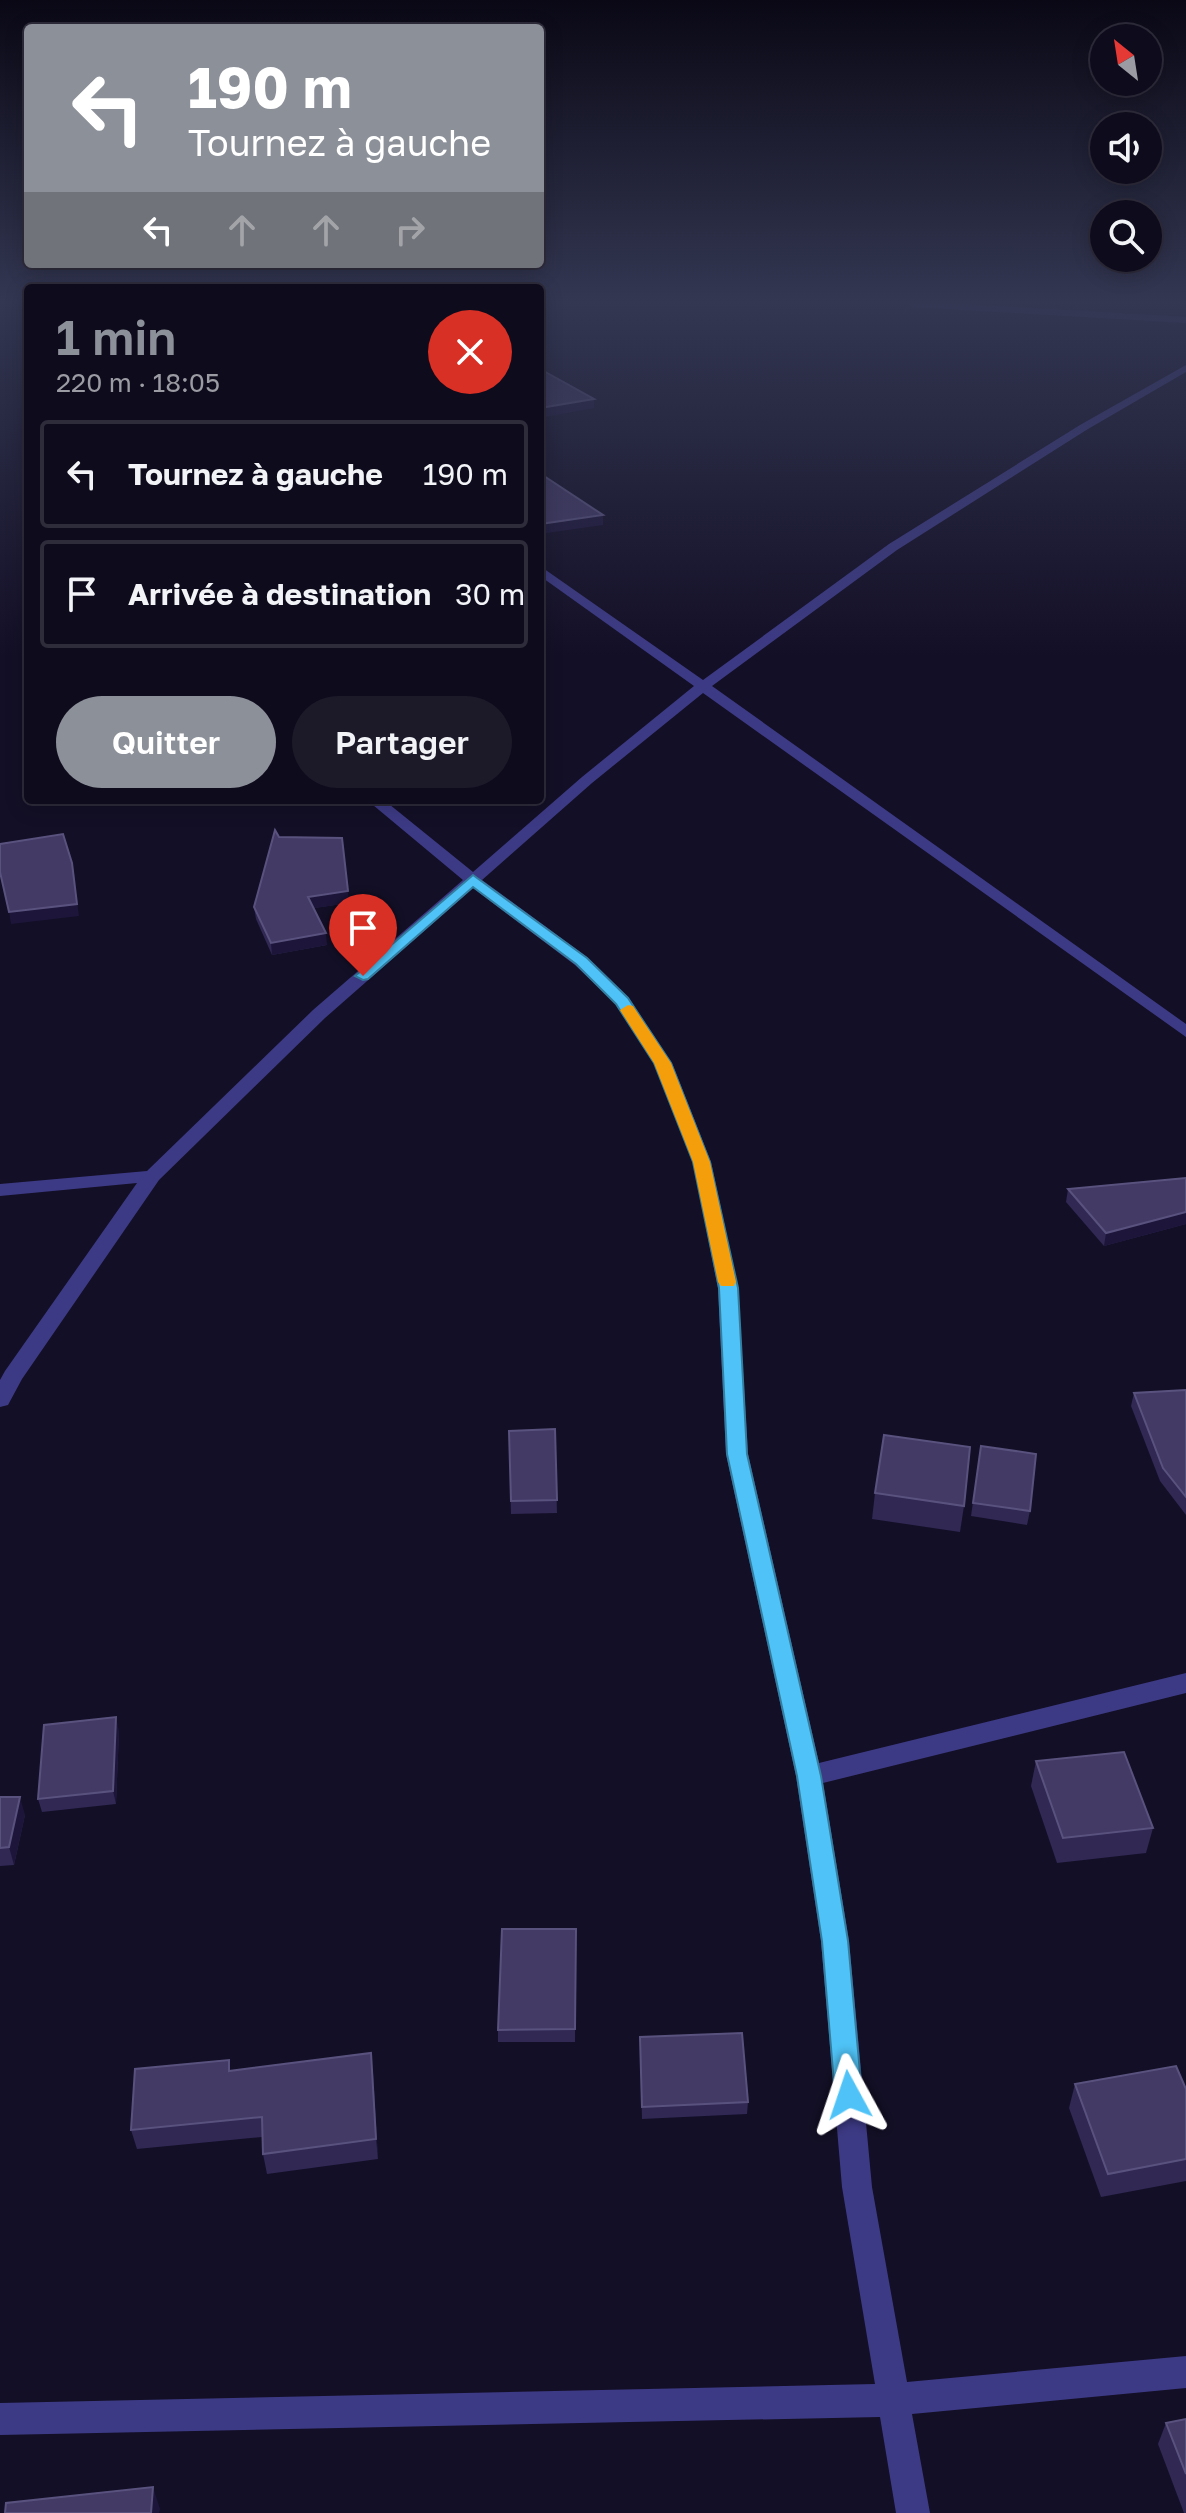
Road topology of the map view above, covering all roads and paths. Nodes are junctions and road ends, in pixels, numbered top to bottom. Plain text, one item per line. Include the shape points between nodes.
1 (1094, 421) edge
2 (544, 573) edge
3 (703, 686) junction
4 (380, 804) edge
5 (473, 880) junction
6 (1186, 1032) edge
7 (152, 1176) junction
8 (0, 1190) edge
9 (0, 1400) edge
10 (1186, 1683) edge
11 (809, 1776) junction
12 (1186, 2372) edge
13 (893, 2400) junction
14 (0, 2419) edge
15 (913, 2513) edge

1 - 3 street via 893,547
2 - 3 street
3 - 5 street
3 - 6 street
4 - 5 street
5 - 7 street via 319,1014
5 - 11 street via 581,961 622,1001 663,1063 702,1162 728,1288 737,1454
7 - 8 street
7 - 9 street
10 - 11 street
11 - 13 street via 835,1941 857,2187
12 - 13 street
13 - 14 street
13 - 15 street

